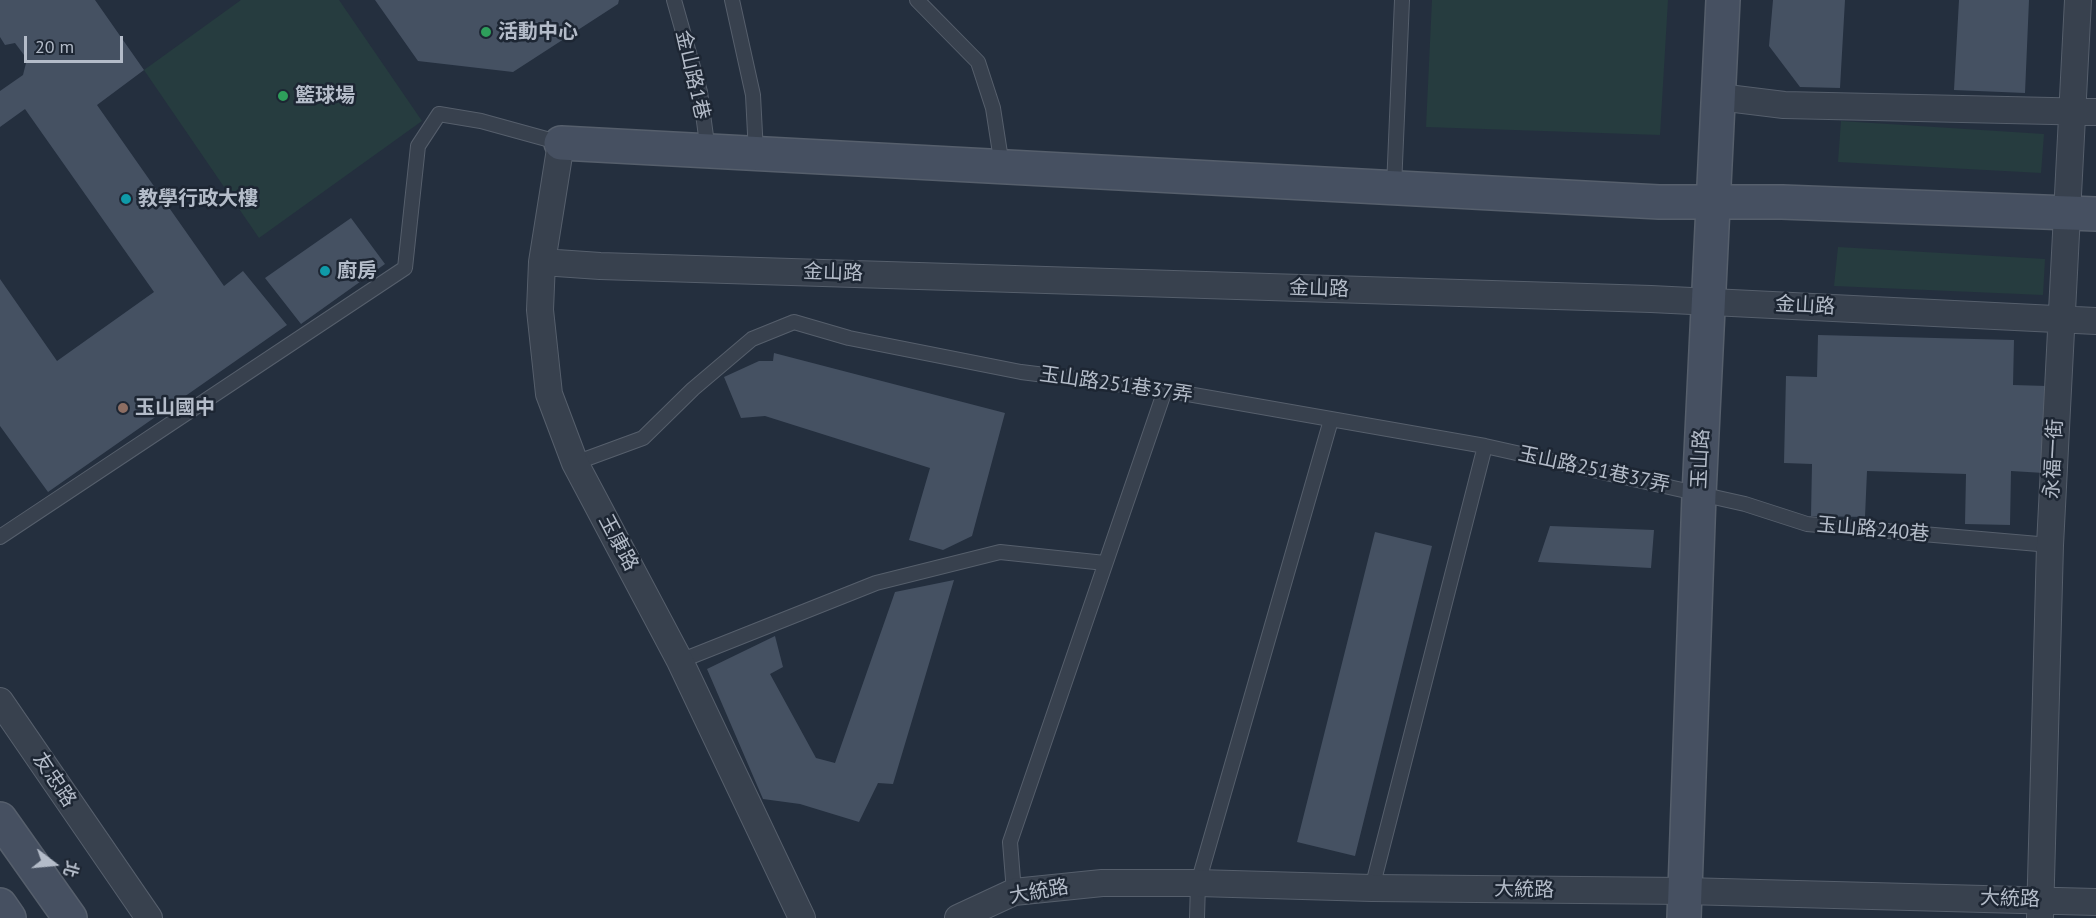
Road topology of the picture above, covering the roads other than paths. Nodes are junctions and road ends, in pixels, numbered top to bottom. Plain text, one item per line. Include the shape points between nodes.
1 (674, 0) edge
2 (732, 0) edge
3 (917, 0) edge
4 (1402, 0) edge
5 (1723, 0) edge
6 (2078, 0) edge
7 (1719, 97) junction
8 (2085, 112) edge
9 (561, 143) junction
10 (708, 151) junction
11 (756, 153) junction
12 (1002, 166) junction
13 (1394, 187) junction
14 (1712, 202) junction
15 (2082, 213) edge
16 (542, 262) junction
17 (1710, 301) junction
18 (2061, 319) junction
19 (2096, 321) edge
20 (1166, 390) junction
21 (1331, 420) junction
22 (1485, 446) junction
23 (574, 463) junction
24 (1699, 495) junction
25 (0, 537) edge
26 (2050, 545) junction
27 (1105, 563) junction
28 (680, 661) junction
29 (0, 701) edge
30 (0, 819) edge
31 (1197, 883) junction
32 (1372, 888) junction
33 (1014, 892) junction
34 (2096, 902) edge
35 (1684, 904) edge
36 (0, 905) edge
37 (2040, 909) edge
38 (9, 918) edge
39 (70, 918) edge
40 (149, 918) edge
41 (802, 918) edge
42 (958, 918) edge
43 (1197, 918) edge

1 - 10 lane, 金山路1巷 via 700,92
2 - 11 lane via 753,95
3 - 12 lane via 978,62 993,108
4 - 13 lane
5 - 7 street, 玉山路
6 - 8 street, 永福一街
7 - 8 street via 1784,105
7 - 14 street, 玉山路
8 - 15 street, 永福一街
9 - 10 street
9 - 16 street, 玉康路
9 - 25 lane via 440,114 418,146 405,268
10 - 11 street
11 - 12 street
12 - 13 street
13 - 14 street
14 - 15 street
14 - 17 street, 玉山路
15 - 18 street, 永福一街
16 - 17 street, 金山路
16 - 23 street, 玉康路 via 540,310 549,394
17 - 18 street, 金山路
17 - 24 street, 玉山路
18 - 19 street, 金山路
18 - 26 street, 永福一街
20 - 21 lane, 玉山路251巷37弄
20 - 23 lane, 玉山路251巷37弄 via 1021,372 849,338 794,322 752,339 643,438
20 - 27 lane
21 - 22 lane, 玉山路251巷37弄
21 - 31 lane
22 - 24 lane, 玉山路251巷37弄
22 - 32 lane
23 - 28 street, 玉康路
24 - 26 lane, 玉山路240巷 via 1745,504 1806,524
24 - 35 street, 玉山路
26 - 37 street, 永福一街
27 - 28 lane via 1000,552 876,583
27 - 33 lane via 1010,842
28 - 41 street, 玉康路
29 - 40 street, 友忠路
30 - 39 street
31 - 32 street, 大統路
31 - 33 street, 大統路 via 1102,883
31 - 43 lane
32 - 35 street, 大統路
33 - 42 street, 大統路
34 - 37 street, 大統路
35 - 37 street, 大統路
36 - 38 street

